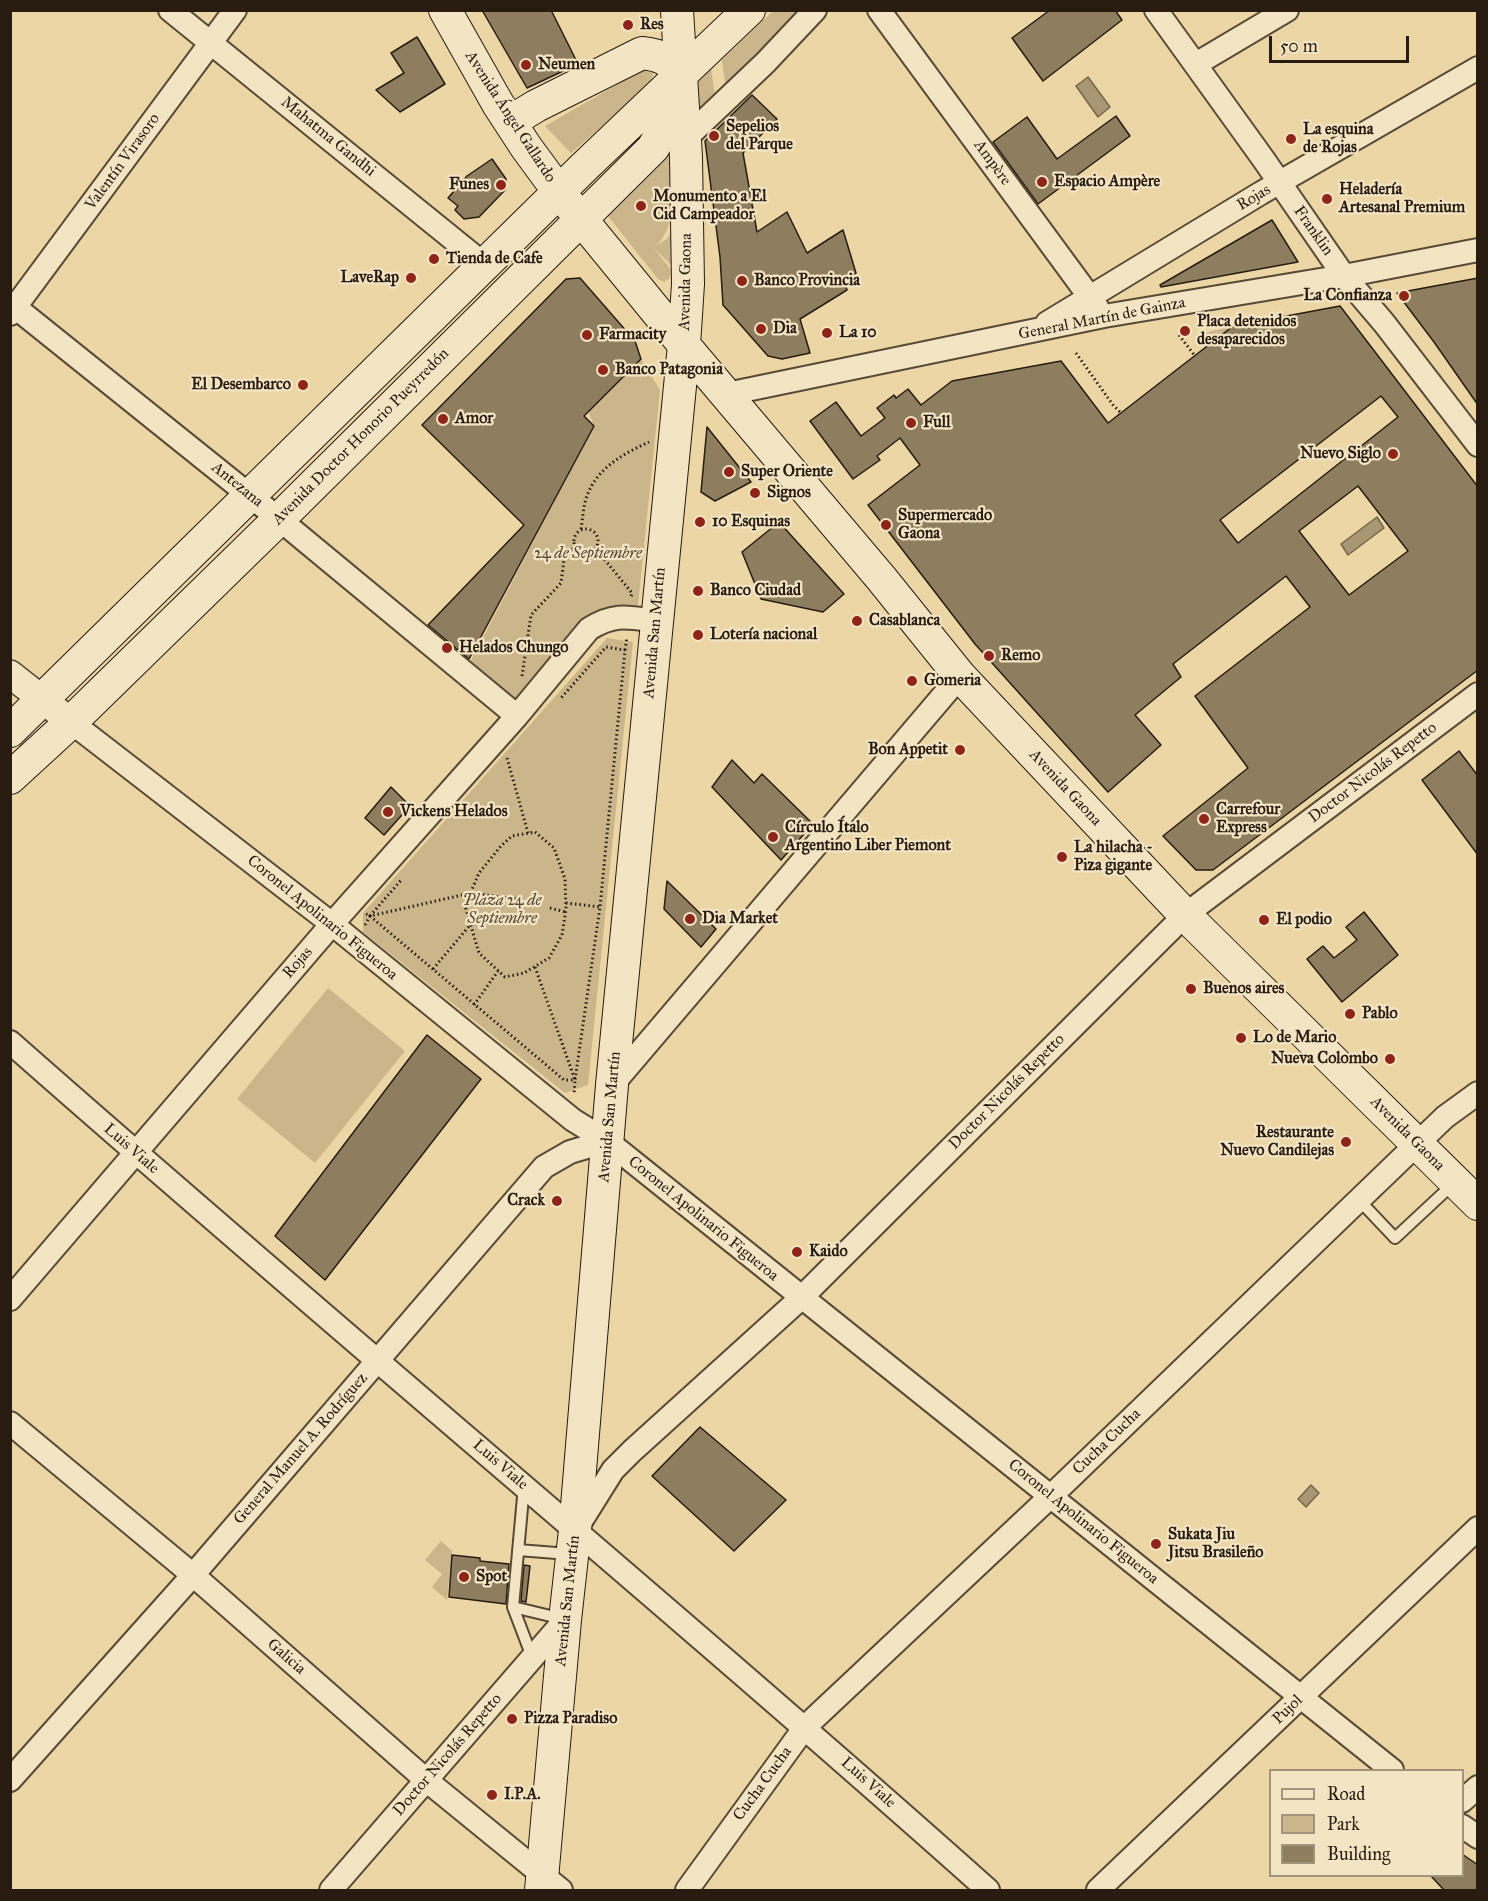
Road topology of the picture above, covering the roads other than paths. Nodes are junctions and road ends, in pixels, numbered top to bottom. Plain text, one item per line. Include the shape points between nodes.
1 (170, 10) edge
2 (236, 10) edge
3 (445, 10) edge
4 (676, 10) edge
5 (749, 10) edge
6 (815, 10) edge
7 (879, 10) edge
8 (1156, 10) edge
9 (1287, 10) edge
10 (211, 42) junction
11 (1196, 64) junction
12 (1478, 68) edge
13 (681, 76) junction
14 (510, 122) junction
15 (686, 139) junction
16 (1280, 183) junction
17 (559, 192) junction
18 (582, 219) junction
19 (1478, 250) edge
20 (485, 265) junction
21 (1344, 276) junction
22 (1089, 296) junction
23 (12, 308) edge
24 (1104, 316) junction
25 (1033, 332) junction
26 (684, 345) junction
27 (727, 394) junction
28 (666, 436) junction
29 (1478, 445) edge
30 (250, 495) junction
31 (279, 519) junction
32 (656, 621) junction
33 (10, 674) edge
34 (960, 676) junction
35 (1478, 694) edge
36 (42, 699) junction
37 (517, 716) junction
38 (71, 722) junction
39 (10, 731) edge
40 (10, 778) edge
41 (1185, 915) junction
42 (332, 924) junction
43 (10, 1042) edge
44 (612, 1085) junction
45 (1478, 1093) edge
46 (607, 1141) junction
47 (1417, 1144) junction
48 (136, 1153) junction
49 (1455, 1182) junction
50 (1359, 1200) junction
51 (1478, 1203) edge
52 (801, 1298) junction
53 (10, 1299) edge
54 (378, 1360) junction
55 (10, 1423) edge
56 (524, 1486) junction
57 (1051, 1496) junction
58 (1478, 1528) edge
59 (574, 1542) junction
60 (518, 1550) junction
61 (193, 1575) junction
62 (513, 1607) junction
63 (565, 1620) junction
64 (532, 1658) junction
65 (1300, 1698) junction
66 (805, 1727) junction
67 (1391, 1769) edge
68 (10, 1780) edge
69 (426, 1780) junction
70 (1478, 1787) edge
71 (1464, 1799) edge
72 (1464, 1827) edge
73 (1478, 1837) edge
74 (548, 1886) edge
75 (331, 1890) edge
76 (687, 1890) edge
77 (988, 1890) edge
78 (1098, 1890) edge

1 - 10 street, Mahatma Gandhi
2 - 10 street, Valentín Virasoro
3 - 14 main road, Avenida Ángel Gallardo
4 - 13 main road, Avenida Gaona
5 - 13 main road
6 - 15 street
7 - 22 street, Ampère
8 - 11 street, Franklin
9 - 11 street
10 - 20 street, Mahatma Gandhi
10 - 23 street, Valentín Virasoro
11 - 16 street, Franklin
12 - 16 street, Rojas
13 - 14 main road via 666,58 642,53
13 - 15 main road, Avenida Gaona
13 - 17 main road
13 - 18 main road, Avenida Doctor Honorio Pueyrredón via 670,118 653,148
14 - 17 main road, Avenida Ángel Gallardo
15 - 26 main road, Avenida Gaona via 688,284
16 - 21 street, Franklin
16 - 22 street, Rojas
17 - 18 main road, Avenida Ángel Gallardo
17 - 20 main road
18 - 26 main road, Avenida Gaona
18 - 31 main road, Avenida Doctor Honorio Pueyrredón
19 - 21 street, General Martín de Gainza
20 - 30 main road
21 - 24 street, General Martín de Gainza
21 - 29 street, Franklin
22 - 24 street, Ampère
22 - 25 street, Rojas
23 - 30 street, Antezana
24 - 25 street, General Martín de Gainza
25 - 27 street, General Martín de Gainza
26 - 27 main road, Avenida Gaona
26 - 28 main road, Avenida San Martín
27 - 28 main road via 690,407
27 - 34 main road, Avenida Gaona
28 - 32 main road, Avenida San Martín
30 - 31 street, Antezana
30 - 36 main road
31 - 37 street, Antezana
31 - 38 main road, Avenida Doctor Honorio Pueyrredón
32 - 37 street, Rojas via 621,616 589,629
32 - 44 main road, Avenida San Martín
33 - 36 street, Coronel Apolinario Figueroa
34 - 41 main road, Avenida Gaona
34 - 44 street
35 - 41 street, Doctor Nicolás Repetto
36 - 38 street, Coronel Apolinario Figueroa
36 - 39 main road
37 - 42 street, Rojas
38 - 40 main road, Avenida Doctor Honorio Pueyrredón
38 - 42 street, Coronel Apolinario Figueroa
41 - 47 main road, Avenida Gaona
41 - 52 street, Doctor Nicolás Repetto
42 - 46 street, Coronel Apolinario Figueroa via 573,1120
42 - 48 street, Rojas
43 - 48 street, Luis Viale
44 - 46 main road, Avenida San Martín
45 - 47 street, Cucha Cucha
46 - 52 street, Coronel Apolinario Figueroa
46 - 54 street, General Manuel A. Rodríguez via 570,1152 544,1167
46 - 59 main road, Avenida San Martín
47 - 49 main road, Avenida Gaona
47 - 50 street, Cucha Cucha
48 - 53 street, Rojas
48 - 54 street, Luis Viale
49 - 50 lane via 1395,1238
49 - 51 main road, Avenida Gaona
50 - 57 street, Cucha Cucha
52 - 57 street, Coronel Apolinario Figueroa
52 - 59 street, Doctor Nicolás Repetto via 613,1470
54 - 56 street, Luis Viale
54 - 61 street, General Manuel A. Rodríguez
55 - 61 street, Galicia
56 - 59 street, Luis Viale
56 - 60 lane
57 - 65 street, Coronel Apolinario Figueroa
57 - 66 street, Cucha Cucha
58 - 65 street, Pujol
59 - 60 lane
59 - 63 main road, Avenida San Martín
59 - 66 street, Luis Viale
60 - 62 lane
61 - 68 street, General Manuel A. Rodríguez
61 - 69 street, Galicia
62 - 63 lane
62 - 64 lane
63 - 64 street, Doctor Nicolás Repetto
63 - 74 main road, Avenida San Martín
64 - 69 street, Doctor Nicolás Repetto
65 - 67 street, Coronel Apolinario Figueroa
65 - 78 street, Pujol
66 - 76 street, Cucha Cucha
66 - 77 street, Luis Viale
69 - 74 street, Galicia
69 - 75 street, Doctor Nicolás Repetto
70 - 71 street
72 - 73 street

